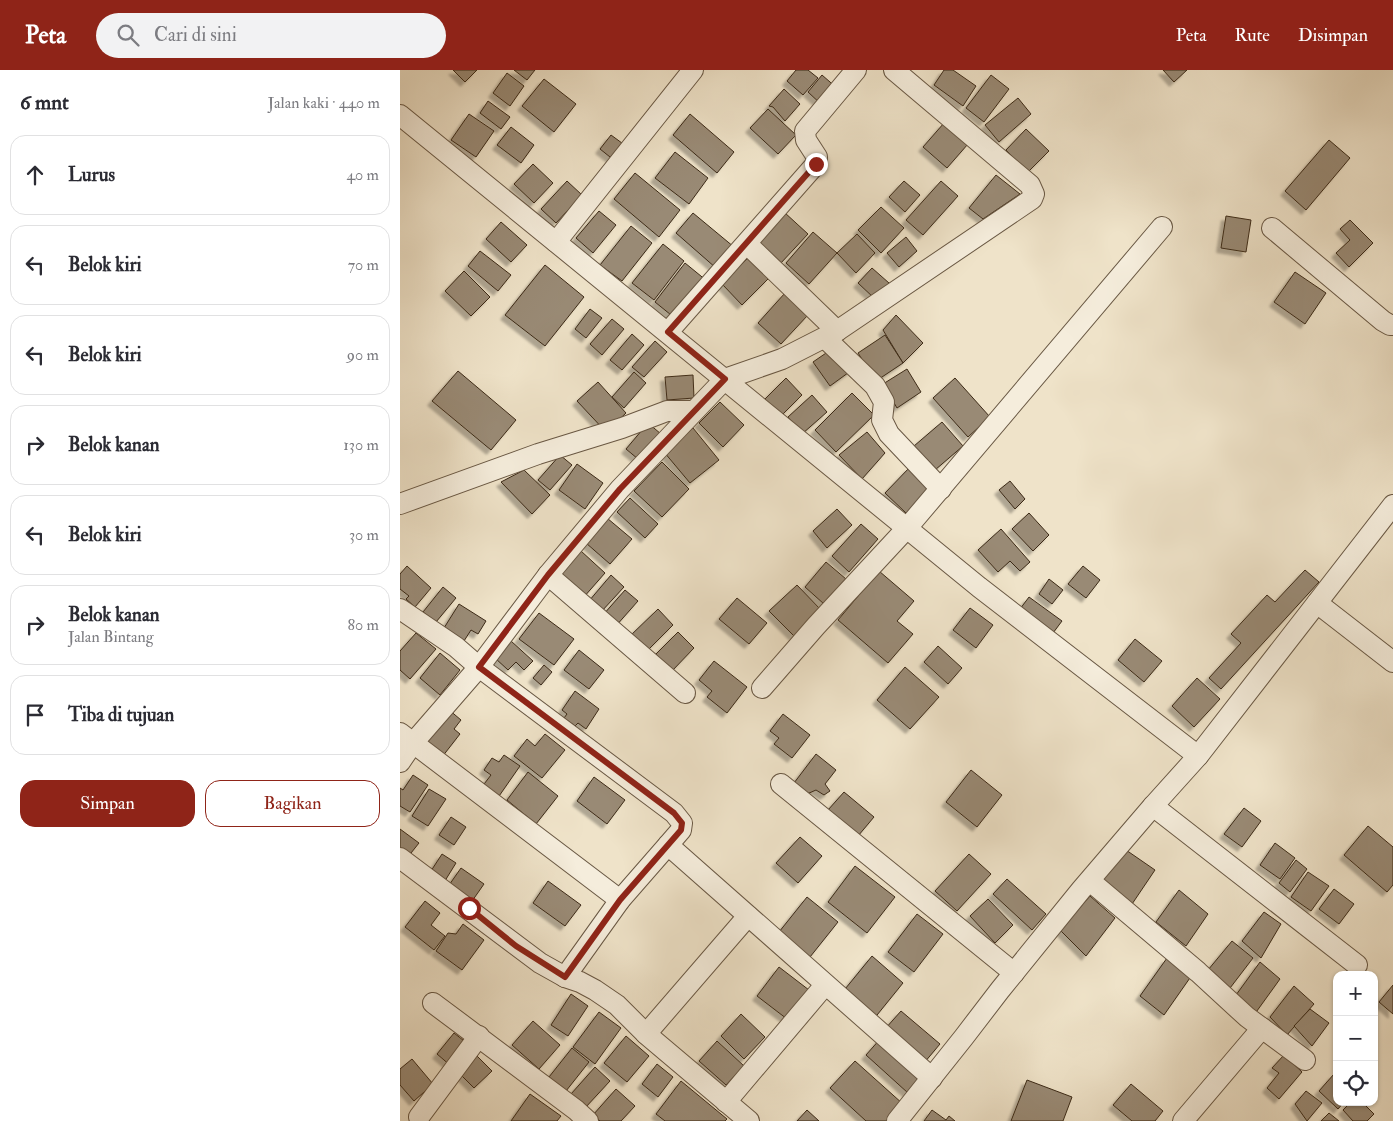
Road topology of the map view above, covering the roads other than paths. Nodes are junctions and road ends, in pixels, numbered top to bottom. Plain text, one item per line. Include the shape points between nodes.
1 (693, 70) edge
2 (856, 70) edge
3 (894, 70) edge
4 (400, 115) edge
5 (1162, 227) dead end
6 (1272, 228) dead end
7 (556, 242) junction
8 (747, 244) junction
9 (1393, 325) edge
10 (668, 332) junction
11 (831, 335) junction
12 (725, 379) junction
13 (693, 411) junction
14 (941, 489) junction
15 (400, 504) edge
16 (1393, 505) edge
17 (907, 528) junction
18 (548, 575) junction
19 (1317, 602) junction
20 (400, 609) edge
21 (1393, 662) edge
22 (479, 667) junction
23 (762, 688) dead end
24 (685, 693) dead end
25 (407, 738) edge
26 (1198, 756) junction
27 (400, 762) edge
28 (781, 784) dead end
29 (1153, 806) junction
30 (668, 845) junction
31 (400, 858) edge
32 (1090, 880) junction
33 (620, 900) junction
34 (748, 916) junction
35 (1357, 966) dead end
36 (1014, 973) junction
37 (565, 977) junction
38 (825, 984) junction
39 (433, 1002) dead end
40 (1262, 1028) junction
41 (646, 1034) junction
42 (479, 1036) junction
43 (1305, 1060) dead end
44 (932, 1078) junction
45 (726, 1102) junction
46 (419, 1117) dead end
47 (577, 1117) edge
48 (749, 1121) edge
49 (897, 1121) edge
50 (1183, 1121) edge

1 - 7 street
2 - 8 street via 805,131 806,140 817,157 816,164
3 - 11 street via 1030,185 1034,194 1028,203
4 - 7 street
5 - 14 street
6 - 9 street via 1383,321
7 - 10 street
8 - 10 street
8 - 11 street
10 - 12 street
11 - 12 street via 762,367
11 - 14 street via 875,386 884,402 882,420 889,434
12 - 13 street
12 - 17 street
13 - 15 street via 667,411
13 - 18 street via 620,489
14 - 17 street
16 - 19 street
17 - 23 street
17 - 26 street
18 - 22 street
18 - 24 street
19 - 21 street
19 - 26 street
20 - 22 street via 456,647
22 - 25 street
22 - 30 street via 674,813 682,823 681,830
25 - 27 street
25 - 33 street
26 - 29 street
28 - 36 street
29 - 32 street
29 - 35 street
30 - 33 street
30 - 34 street
31 - 37 street via 516,946
32 - 36 street
32 - 40 street
33 - 37 street
34 - 38 street
34 - 41 street
36 - 44 street
37 - 41 street via 596,990 617,1005
38 - 44 street
38 - 45 street
39 - 42 street
40 - 43 street
40 - 50 street
41 - 45 street
42 - 46 street
42 - 47 street
44 - 49 street
45 - 48 street

